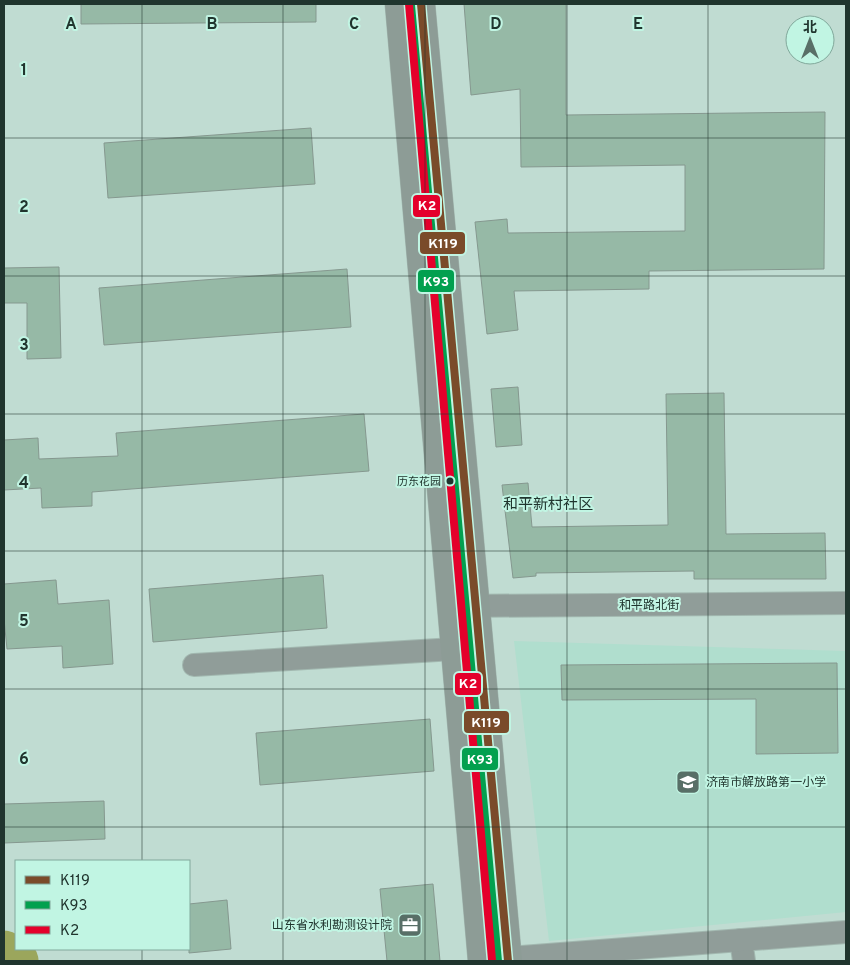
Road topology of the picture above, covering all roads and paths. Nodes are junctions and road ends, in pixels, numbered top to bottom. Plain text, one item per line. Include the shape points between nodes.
1 (399, 4) edge
2 (421, 4) edge
3 (846, 603) edge
4 (463, 606) junction
5 (454, 649) junction
6 (194, 665) dead end
7 (846, 932) edge
8 (742, 950) edge
9 (499, 960) edge

1 - 4 street
2 - 4 street
3 - 4 street, 和平路北街
4 - 5 street
4 - 9 street
5 - 6 street
5 - 9 street
7 - 8 street
8 - 9 street

